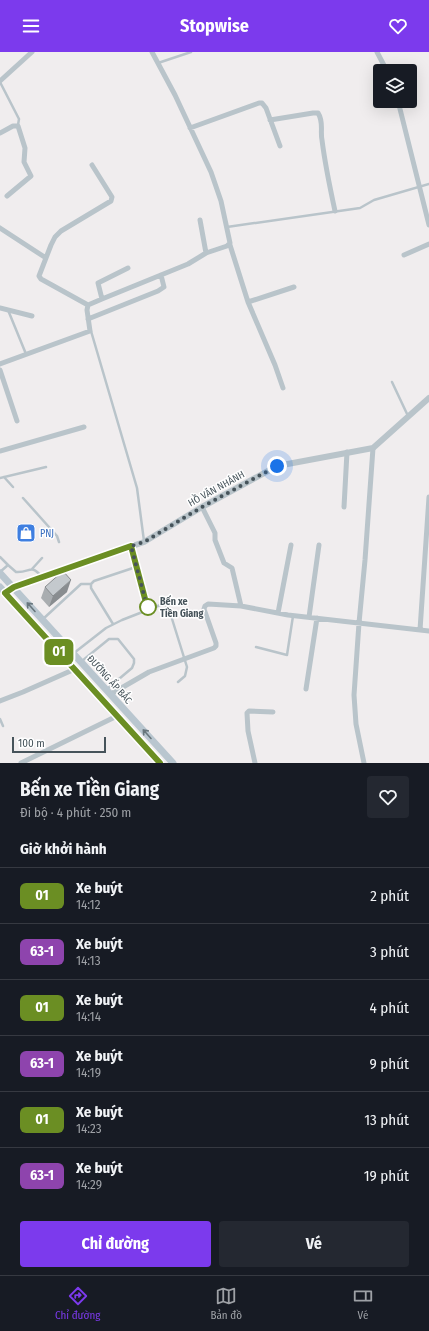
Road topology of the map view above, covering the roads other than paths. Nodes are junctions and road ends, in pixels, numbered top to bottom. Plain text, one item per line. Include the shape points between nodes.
1 (32, 52) edge
2 (152, 52) edge
3 (191, 52) edge
4 (377, 52) edge
5 (158, 63) junction
6 (383, 64) edge
7 (0, 81) edge
8 (400, 108) edge
9 (270, 120) junction
10 (18, 126) junction
11 (190, 128) junction
12 (0, 133) edge
13 (280, 146) dead end
14 (92, 165) dead end
15 (429, 184) edge
16 (419, 186) junction
17 (6, 196) dead end
18 (335, 211) junction
19 (200, 220) dead end
20 (429, 225) edge
21 (227, 227) junction
22 (0, 228) edge
23 (429, 244) edge
24 (230, 245) junction
25 (206, 253) junction
26 (404, 255) dead end
27 (46, 258) junction
28 (128, 268) dead end
29 (162, 275) junction
30 (294, 287) dead end
31 (102, 299) junction
32 (248, 302) junction
33 (88, 305) junction
34 (0, 308) edge
35 (7, 310) junction
36 (32, 316) dead end
37 (88, 319) junction
38 (90, 330) junction
39 (26, 355) junction
40 (0, 364) edge
41 (0, 370) edge
42 (392, 382) dead end
43 (283, 388) dead end
44 (429, 398) edge
45 (409, 416) junction
46 (17, 421) dead end
47 (84, 427) dead end
48 (373, 448) junction
49 (0, 451) edge
50 (347, 452) junction
51 (46, 467) dead end
52 (2, 477) edge
53 (13, 487) dead end
54 (429, 497) edge
55 (23, 498) dead end
56 (344, 506) dead end
57 (202, 507) junction
58 (59, 542) dead end
59 (144, 542) junction
60 (291, 545) dead end
61 (319, 545) dead end
62 (131, 546) junction
63 (0, 557) edge
64 (42, 558) dead end
65 (8, 565) junction
66 (136, 567) junction
67 (32, 569) junction
68 (0, 572) edge
69 (42, 577) junction
70 (91, 584) junction
71 (0, 587) edge
72 (14, 587) junction
73 (5, 593) junction
74 (241, 606) junction
75 (148, 610) junction
76 (278, 613) junction
77 (293, 615) junction
78 (309, 617) junction
79 (317, 618) junction
80 (43, 620) junction
81 (359, 623) junction
82 (113, 624) junction
83 (420, 630) junction
84 (429, 631) edge
85 (62, 641) junction
86 (54, 647) junction
87 (256, 648) dead end
88 (74, 654) junction
89 (185, 658) junction
90 (81, 661) junction
91 (75, 669) junction
92 (178, 682) dead end
93 (306, 689) dead end
94 (109, 692) junction
95 (0, 701) edge
96 (273, 712) dead end
97 (117, 716) junction
98 (0, 719) edge
99 (3, 726) dead end
100 (21, 763) edge
101 (160, 763) edge
102 (173, 763) edge
103 (255, 763) edge
104 (364, 763) edge

1 - 7 street
2 - 5 street
3 - 5 lane
4 - 6 street
5 - 11 street
7 - 10 lane via 19,119
8 - 16 street
9 - 11 street via 264,105 259,103
9 - 13 street
9 - 18 street via 316,113 320,115
10 - 12 street
10 - 17 street via 24,148 24,162 31,176
11 - 21 street via 211,172
14 - 27 street via 112,197 111,201 55,236
15 - 16 lane
16 - 18 lane via 374,200 360,208
16 - 20 street
18 - 21 lane
19 - 25 street
21 - 24 street
22 - 27 street
23 - 26 street
24 - 25 street
24 - 32 street
25 - 29 street
27 - 33 street via 39,274 41,279
28 - 31 street via 98,284
29 - 31 street
29 - 37 street via 164,287 158,291
30 - 32 street
31 - 33 street
32 - 43 street
33 - 37 street
34 - 35 street
35 - 36 street
35 - 39 lane
37 - 38 street
38 - 39 street
38 - 59 lane via 137,488
39 - 40 street
41 - 46 street
42 - 45 lane
44 - 45 street
45 - 48 street
47 - 49 street
48 - 50 street, HỒ VĂN NHÁNH
48 - 81 street
50 - 56 street
50 - 57 street, HỒ VĂN NHÁNH via 277,466
51 - 52 lane
52 - 53 lane
54 - 83 street
55 - 58 lane via 57,536
57 - 59 street, HỒ VĂN NHÁNH
57 - 74 street via 215,533 224,564 232,568
59 - 62 street, HỒ VĂN NHÁNH
60 - 76 street
61 - 78 street
62 - 66 lane
62 - 69 street, HỒ VĂN NHÁNH
63 - 65 lane
64 - 67 lane
65 - 67 lane via 16,572
65 - 68 lane
66 - 70 lane
66 - 75 lane
67 - 69 lane
68 - 72 main road, ĐƯỜNG ẤP BẮC
69 - 72 street, HỒ VĂN NHÁNH
70 - 80 lane via 81,584
70 - 82 lane
71 - 73 main road, ĐƯỜNG ẤP BẮC
72 - 73 street, HỒ VĂN NHÁNH
80 -> 72 main road, ĐƯỜNG ẤP BẮC
73 - 86 main road, ĐƯỜNG ẤP BẮC
74 - 76 street
74 - 89 street via 205,606 216,646
75 - 82 lane
75 - 89 lane via 163,604 168,606
76 - 77 street
77 - 78 street
77 - 87 lane via 287,655
78 - 79 street
79 - 81 street
79 - 93 street
80 - 85 main road, ĐƯỜNG ẤP BẮC
81 - 83 street
81 - 104 street via 354,711
82 - 88 lane
83 - 84 street
85 - 86 main road
85 - 88 main road, ĐƯỜNG ẤP BẮC
86 - 91 main road, ĐƯỜNG ẤP BẮC
88 - 90 main road, ĐƯỜNG ẤP BẮC
89 - 92 lane via 187,671
89 - 94 street
90 - 94 main road, ĐƯỜNG ẤP BẮC
90 - 94 lane via 109,639 118,639 134,659 134,663
91 - 95 street
91 - 97 main road, ĐƯỜNG ẤP BẮC
102 -> 94 main road, ĐƯỜNG ẤP BẮC
96 - 103 street via 247,713
97 - 100 street
97 - 101 main road, ĐƯỜNG ẤP BẮC
98 - 99 lane

